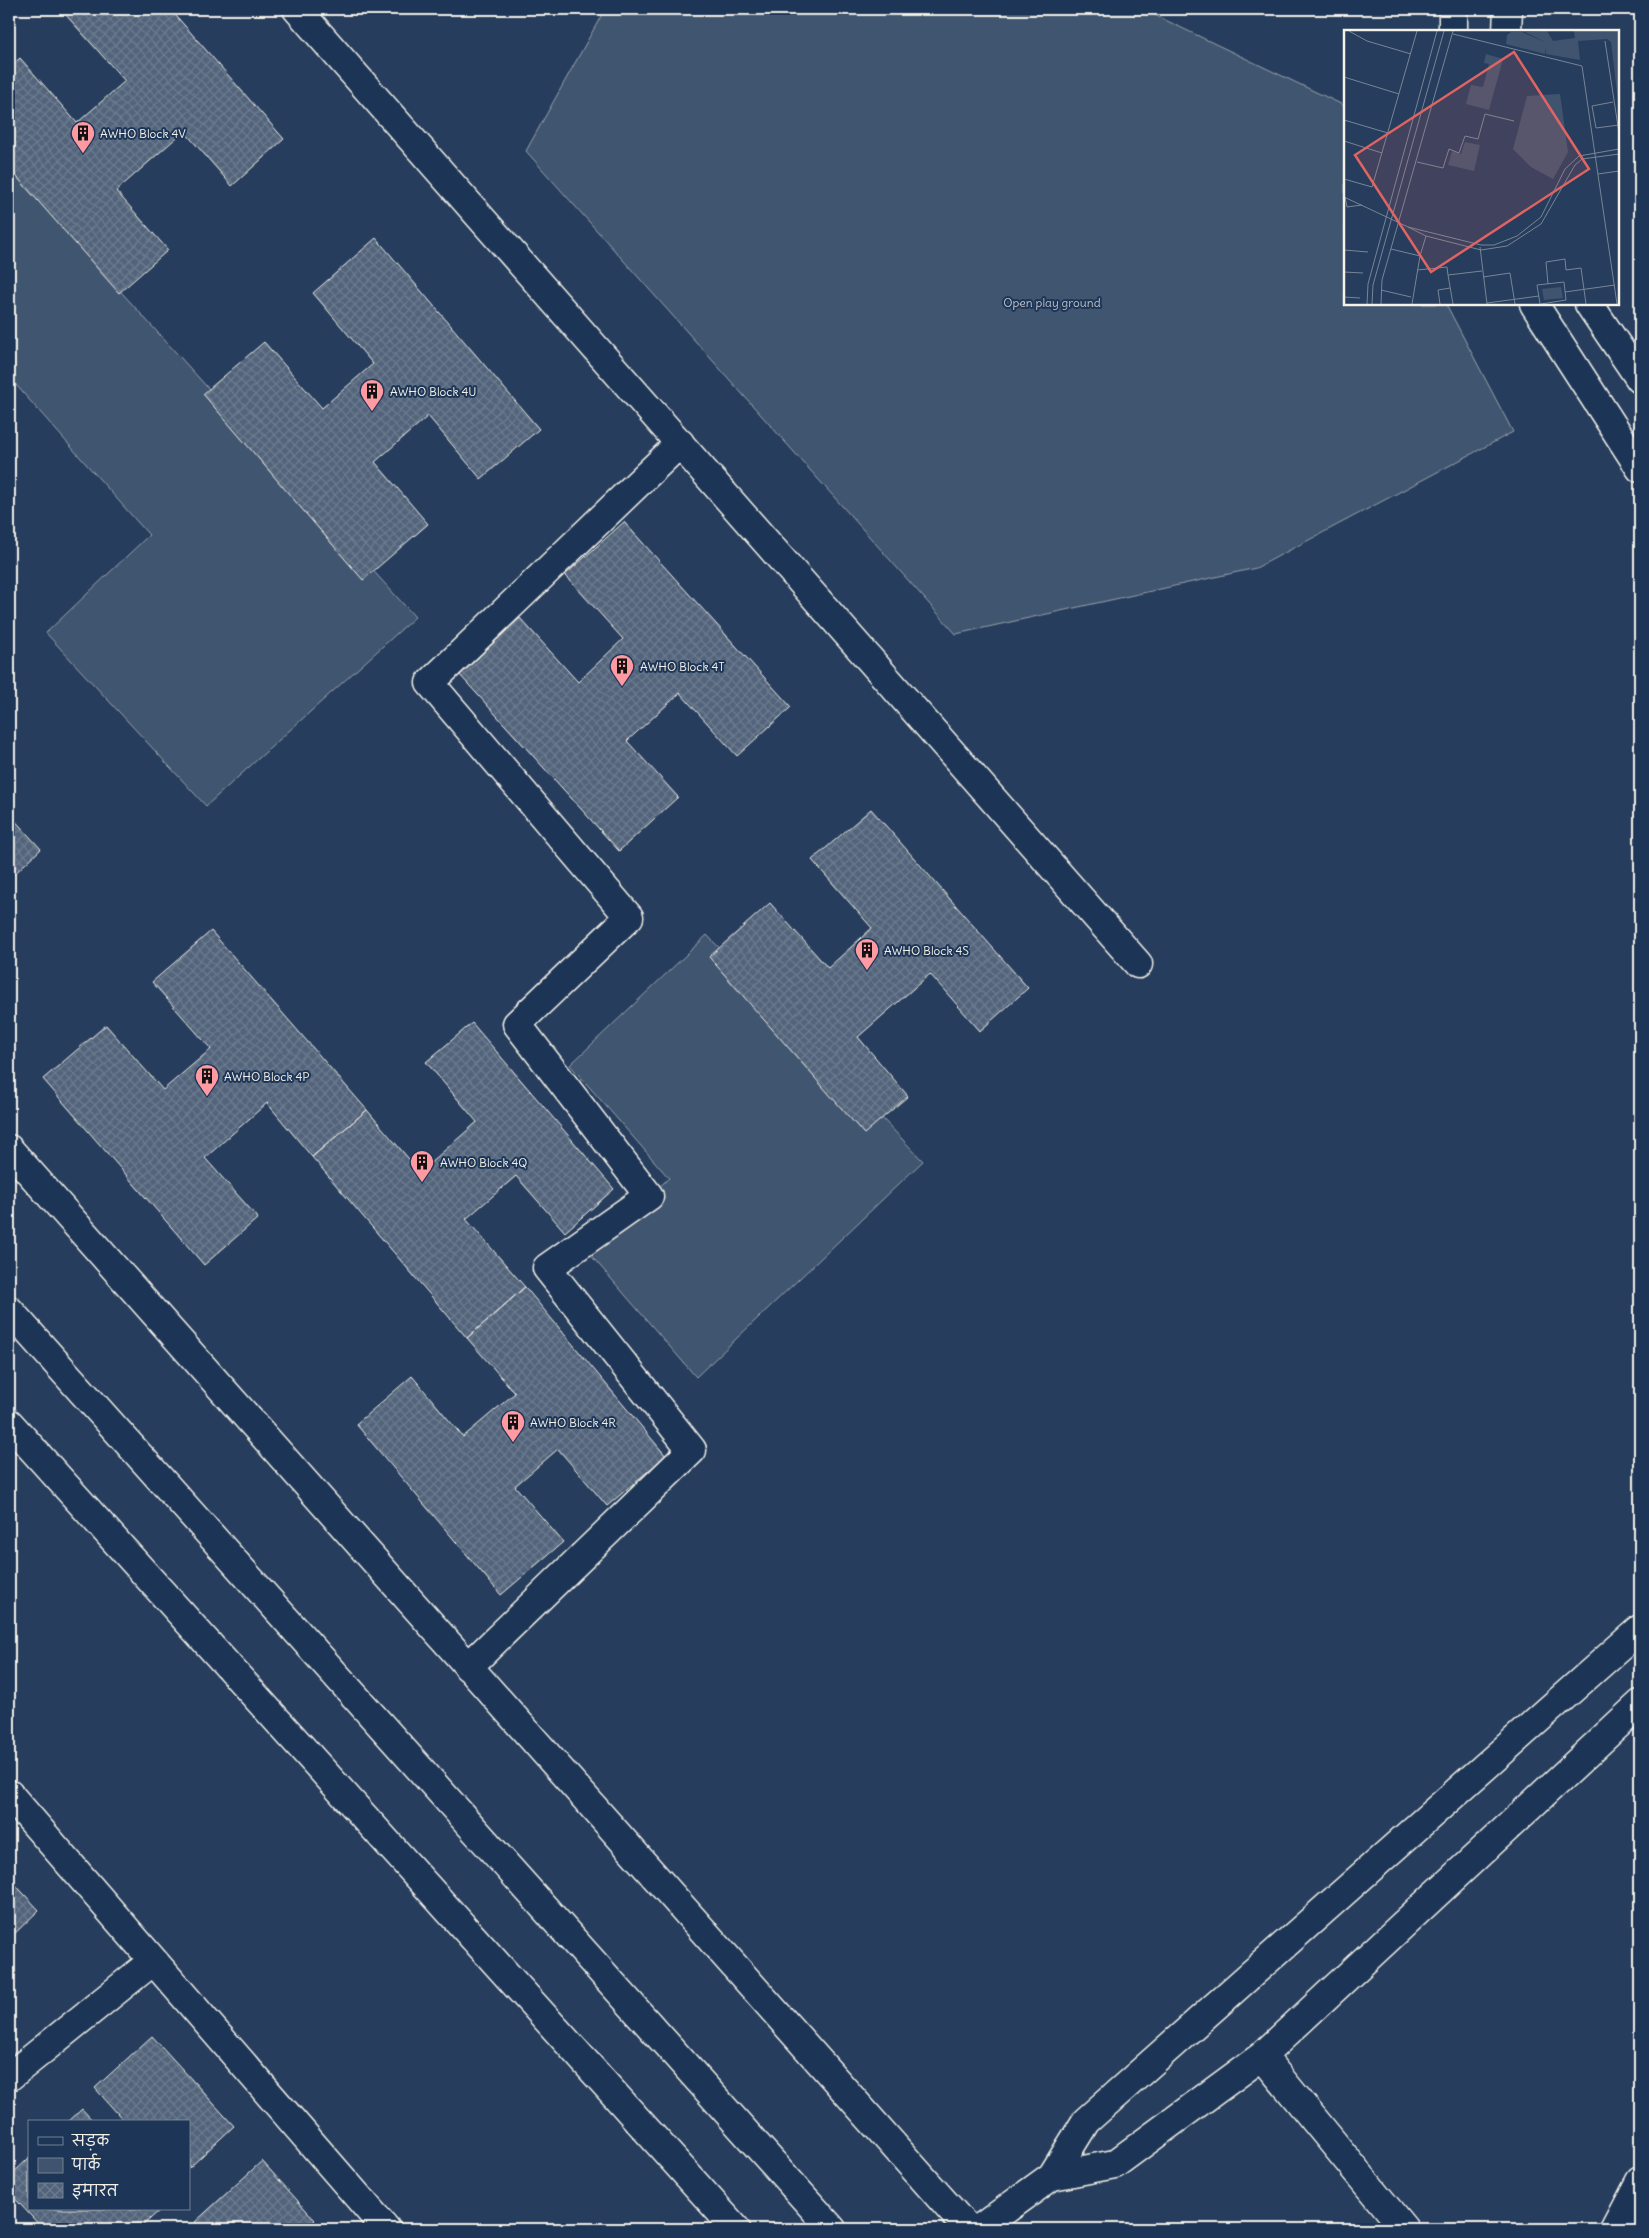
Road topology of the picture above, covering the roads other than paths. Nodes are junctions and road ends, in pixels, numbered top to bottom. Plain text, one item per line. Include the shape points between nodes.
1 (297, 9) edge
2 (1452, 9) edge
3 (1508, 9) edge
4 (1453, 30) edge
5 (1507, 30) edge
6 (1535, 305) edge
7 (1590, 305) edge
8 (1640, 380) edge
9 (680, 443) junction
10 (1640, 468) edge
11 (1138, 964) dead end
12 (9, 1149) edge
13 (9, 1310) edge
14 (9, 1423) edge
15 (1640, 1629) edge
16 (468, 1667) junction
17 (1640, 1704) edge
18 (9, 1794) edge
19 (153, 1961) junction
20 (1262, 2056) junction
21 (9, 2077) edge
22 (1052, 2176) junction
23 (1640, 2181) edge
24 (386, 2229) edge
25 (736, 2229) edge
26 (832, 2229) edge
27 (968, 2229) edge
28 (979, 2229) edge
29 (1404, 2229) edge
30 (1615, 2229) edge

1 - 9 street
2 - 4 street
3 - 5 street
6 - 10 street
7 - 8 street
9 - 11 street
9 - 16 street via 430,683 629,917 517,1024 650,1196 547,1268 692,1450
12 - 16 street
13 - 26 street
14 - 25 street
15 - 22 street via 1086,2121
16 - 27 street
17 - 20 street
18 - 19 street
19 - 21 street
19 - 24 street
20 - 22 street via 1115,2164
20 - 29 street
22 - 28 street
23 - 30 street

